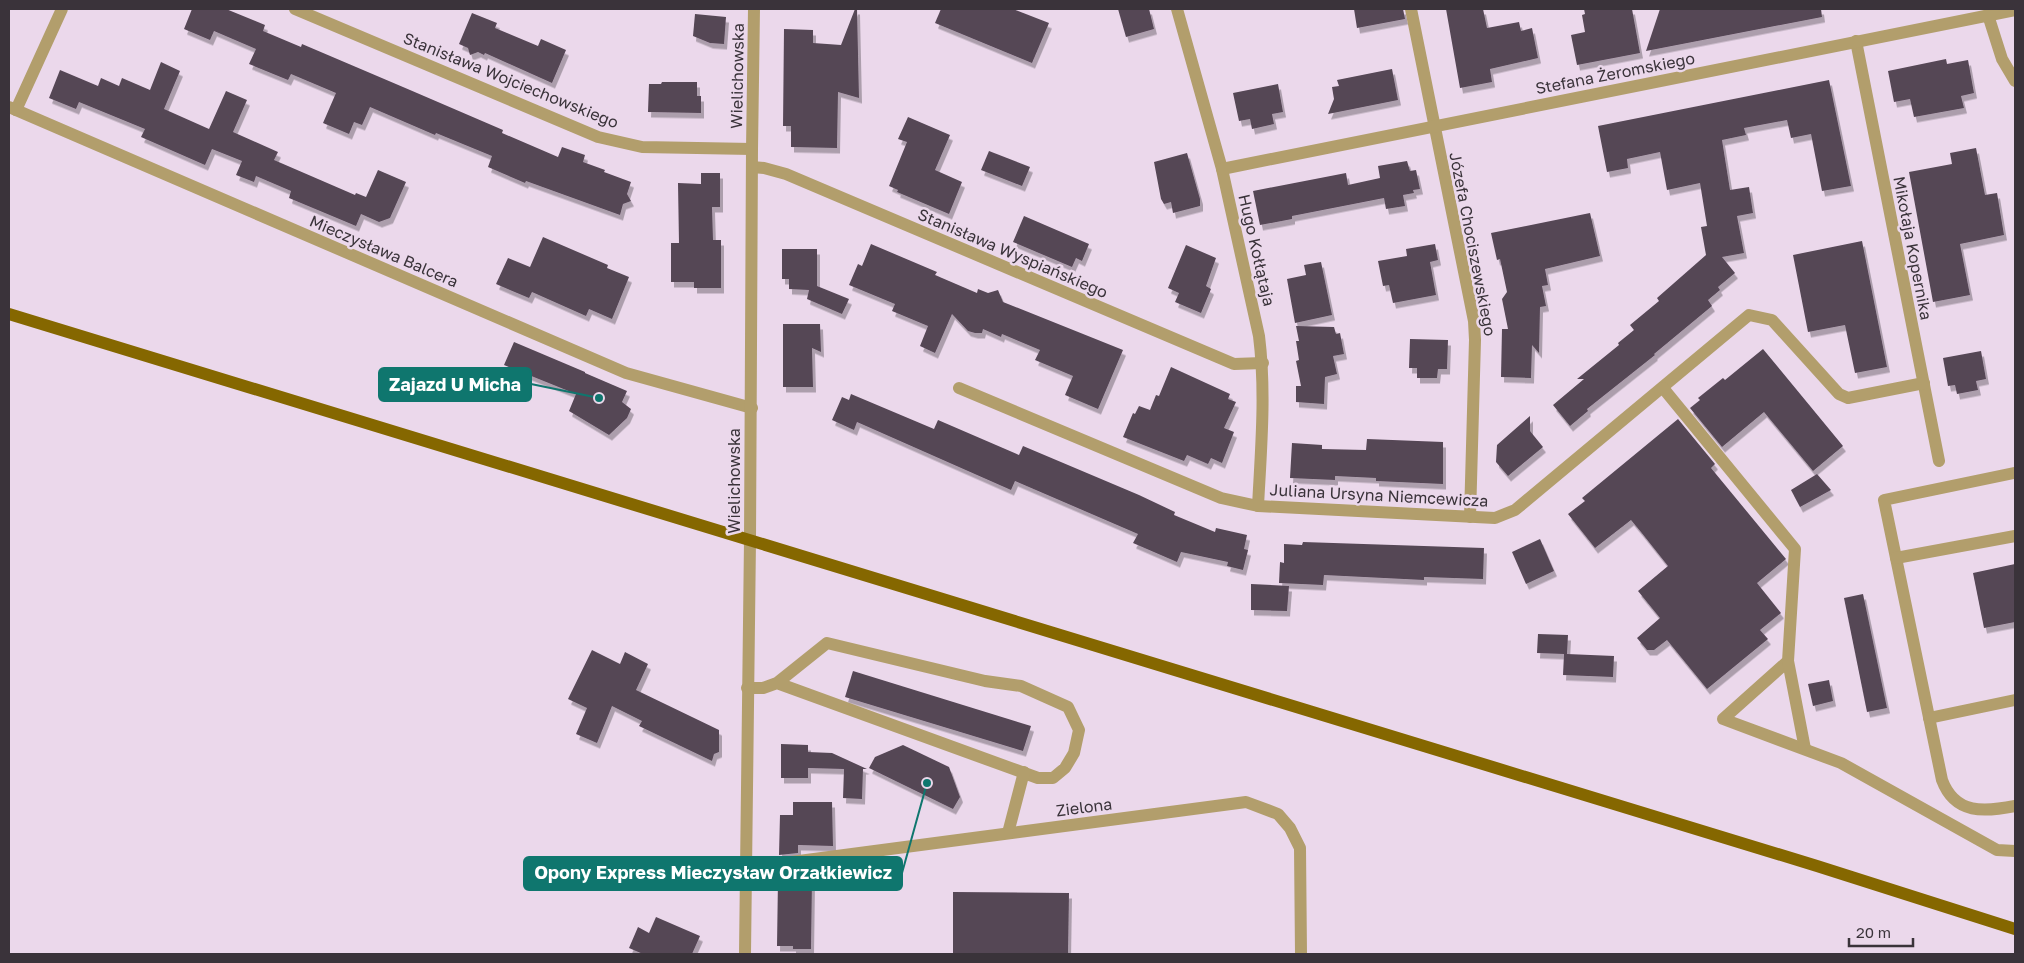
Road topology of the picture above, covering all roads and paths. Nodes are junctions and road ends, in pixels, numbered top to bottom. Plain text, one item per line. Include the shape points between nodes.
1 (62, 9) edge
2 (295, 9) edge
3 (754, 9) edge
4 (1177, 9) edge
5 (1411, 9) edge
6 (2015, 10) edge
7 (1988, 15) junction
8 (1856, 42) junction
9 (2015, 81) edge
10 (12, 108) edge
11 (1434, 126) junction
12 (752, 149) junction
13 (752, 167) junction
14 (1222, 169) junction
15 (9, 314) edge
16 (1263, 363) junction
17 (1924, 384) junction
18 (959, 388) dead end
19 (1663, 388) junction
20 (752, 408) junction
21 (1939, 461) dead end
22 (2014, 473) edge
23 (1258, 506) junction
24 (1470, 517) junction
25 (2015, 536) edge
26 (750, 540) junction
27 (1896, 558) junction
28 (1788, 661) junction
29 (777, 683) junction
30 (747, 688) junction
31 (2015, 700) edge
32 (1929, 718) junction
33 (1805, 750) junction
34 (1024, 772) junction
35 (2015, 806) edge
36 (1008, 833) junction
37 (2015, 852) edge
38 (746, 868) junction
39 (2015, 929) edge
40 (745, 954) edge
41 (1301, 954) edge

1 - 10 street
2 - 12 street, Stanisława Wojciechowskiego via 598,137 642,147
3 - 12 street, Wielichowska
4 - 14 street, Hugo Kołłątaja
5 - 11 street, Józefa Chociszewskiego
6 - 7 street, Stefana Żeromskiego
7 - 8 street, Stefana Żeromskiego
7 - 9 street via 2002,58
8 - 11 street, Stefana Żeromskiego
8 - 17 street, Mikołaja Kopernika
10 - 20 street, Mieczysława Balcera via 626,373
11 - 14 street, Stefana Żeromskiego
11 - 24 street, Józefa Chociszewskiego via 1476,340
12 - 13 street, Wielichowska
13 - 16 street, Stanisława Wyspiańskiego via 786,174 1234,364
13 - 20 street, Wielichowska
14 - 16 street, Hugo Kołłątaja via 1254,307
15 - 26 main road
16 - 23 street, Hugo Kołłątaja
17 - 19 street, Juliana Ursyna Niemcewicza via 1848,398 1839,394 1772,320 1749,315
17 - 21 street, Mikołaja Kopernika
18 - 23 street, Juliana Ursyna Niemcewicza via 1221,498
19 - 24 street, Juliana Ursyna Niemcewicza via 1515,510 1495,518
19 - 28 street via 1795,549
20 - 26 street, Wielichowska
22 - 27 street via 1884,500
23 - 24 street, Juliana Ursyna Niemcewicza
25 - 27 street
26 - 30 street, Wielichowska
26 - 39 main road
27 - 32 street
28 - 33 street
28 - 33 street via 1723,719
29 - 30 street via 763,688
29 - 34 street
29 - 34 street via 827,643 985,681 1021,686 1068,708 1079,730 1074,753 1065,768 1053,778 1038,778
30 - 38 street, Wielichowska
31 - 32 street
32 - 35 street via 1942,780 1952,798 1975,810
33 - 37 street via 1841,763 1997,850
34 - 36 street
36 - 38 street, Zielona
36 - 41 street, Zielona via 1246,802 1278,814 1300,848
38 - 40 street, Wielichowska

